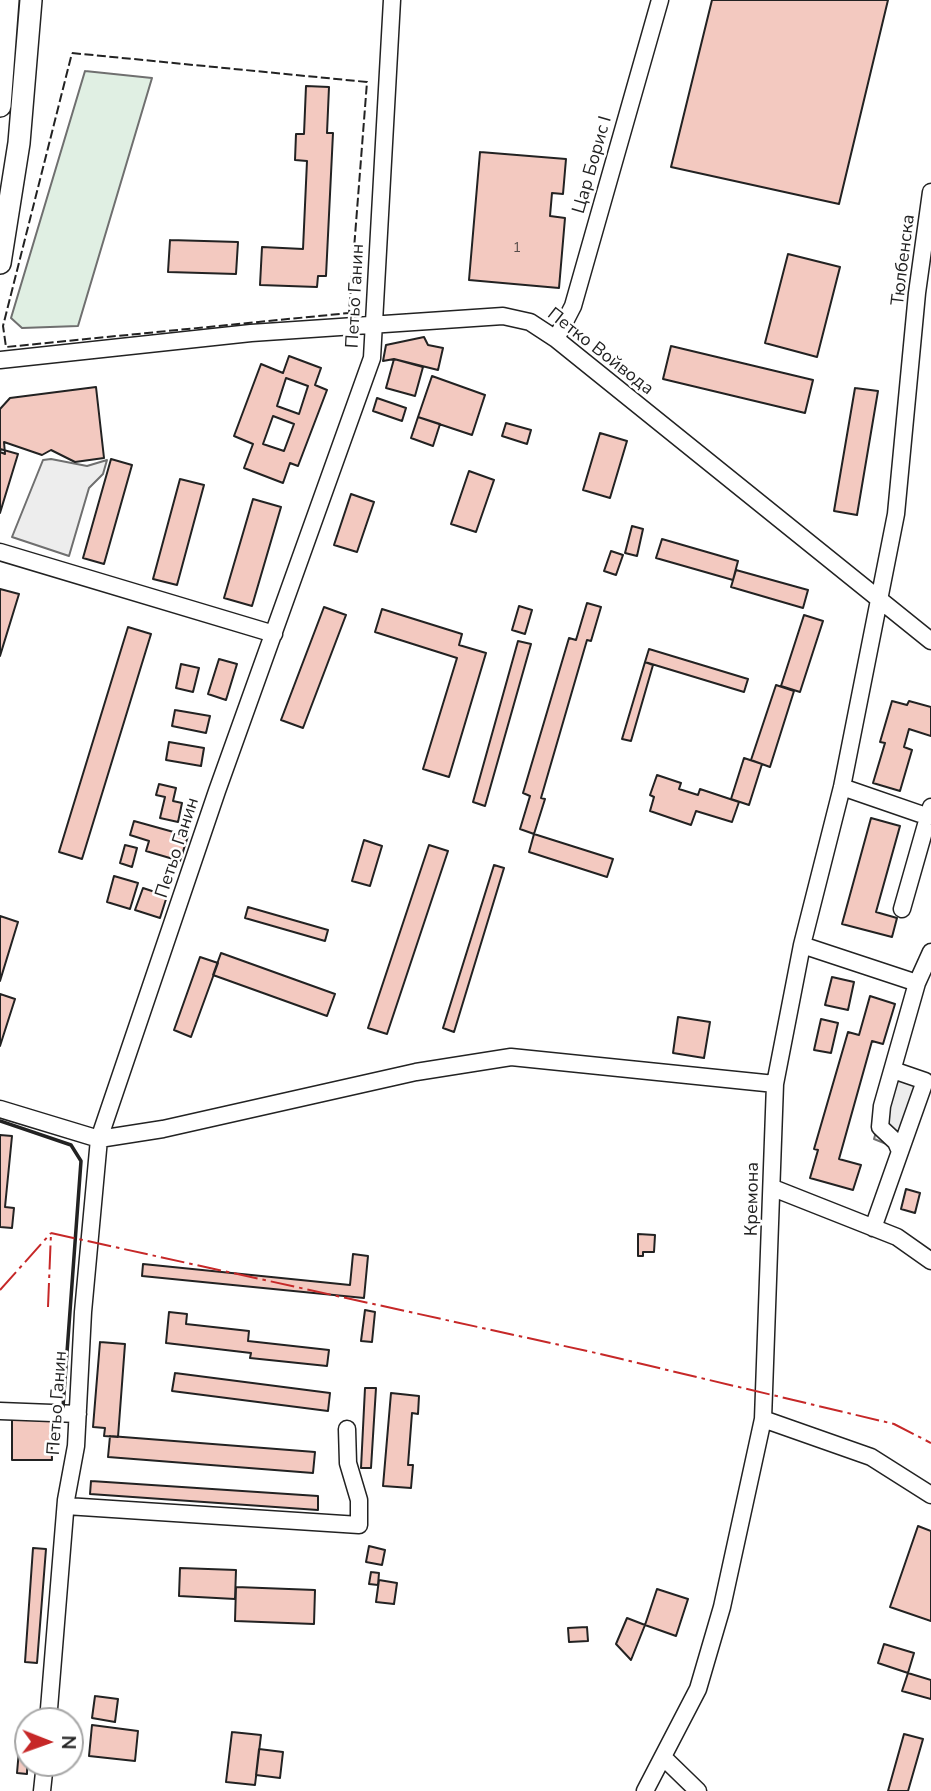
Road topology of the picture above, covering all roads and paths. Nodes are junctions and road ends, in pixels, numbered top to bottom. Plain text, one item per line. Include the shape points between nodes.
1 (8, 0) edge
2 (31, 0) edge
3 (392, 0) edge
4 (660, 0) edge
5 (0, 107) edge
6 (931, 192) edge
7 (0, 263) edge
8 (375, 327) junction
9 (556, 339) junction
10 (0, 360) edge
11 (0, 552) edge
12 (880, 598) junction
13 (274, 635) junction
14 (931, 641) edge
15 (842, 787) junction
16 (930, 812) edge
17 (902, 909) dead end
18 (802, 945) junction
19 (931, 951) edge
20 (916, 984) junction
21 (893, 1070) junction
22 (775, 1084) junction
23 (0, 1109) edge
24 (100, 1139) junction
25 (899, 1149) junction
26 (773, 1188) junction
27 (873, 1228) junction
28 (931, 1261) edge
29 (0, 1411) edge
30 (78, 1414) junction
31 (764, 1419) junction
32 (347, 1429) dead end
33 (931, 1494) edge
34 (66, 1506) junction
35 (49, 1707) edge
36 (664, 1758) junction
37 (645, 1791) edge
38 (698, 1791) edge

1 - 5 main road
2 - 7 main road via 19,143
3 - 8 street, Петьо Ганин
4 - 9 street, Цар Борис I via 573,306
6 - 12 street, Тюлбенска via 896,514
8 - 9 street, Петко Войвода via 503,316 530,322
8 - 10 street, Петко Войвода via 251,333
8 - 13 street, Петьо Ганин via 372,358
9 - 12 street, Петко Войвода
11 - 13 street
12 - 14 street, Петко Войвода
12 - 15 street, Кремона
13 - 24 street, Петьо Ганин
15 - 16 street
15 - 18 street, Кремона
16 - 17 street
18 - 20 street
18 - 22 street, Кремона
19 - 20 street
20 - 21 street
21 - 25 street via 880,1127
21 - 25 street via 925,1081
22 - 24 street via 511,1058 416,1072
22 - 26 street, Кремона
23 - 24 street
24 - 30 street, Петьо Ганин
25 - 27 street
26 - 27 street
26 - 31 street, Кремона
27 - 28 street via 897,1237
29 - 30 street
30 - 34 street, Петьо Ганин
31 - 33 street via 871,1457
31 - 36 street, Кремона via 698,1689
32 - 34 street via 359,1525
34 - 35 street, Петьо Ганин
36 - 37 street, Кремона
36 - 38 street

